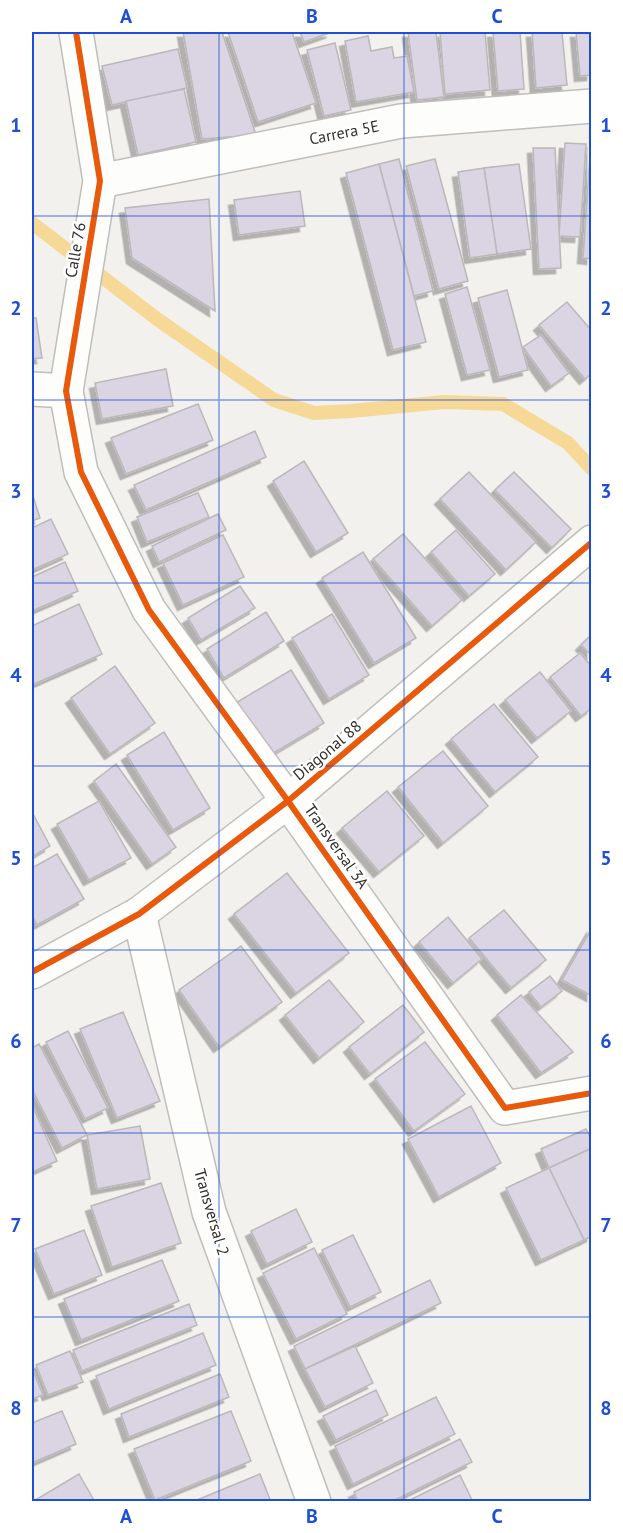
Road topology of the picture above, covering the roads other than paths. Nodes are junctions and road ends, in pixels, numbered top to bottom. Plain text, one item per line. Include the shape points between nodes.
1 (76, 32) edge
2 (591, 106) edge
3 (100, 181) junction
4 (32, 389) edge
5 (66, 391) junction
6 (81, 472) joint
7 (591, 543) edge
8 (288, 801) junction
9 (139, 914) junction
10 (32, 972) edge
11 (591, 1093) edge
12 (314, 1502) edge

1 - 3 street, Calle 76
2 - 3 street, Carrera 5E via 401,121
3 - 5 street, Calle 76
4 - 5 street
5 - 6 street, Calle 76
6 - 8 street, Transversal 3A via 149,610
7 - 8 street, Diagonal 88
8 - 9 street, Diagonal 88
8 - 11 street, Transversal 3A via 505,1108
9 - 10 street, Diagonal 88
9 - 12 street, Transversal 2 via 209,1212

